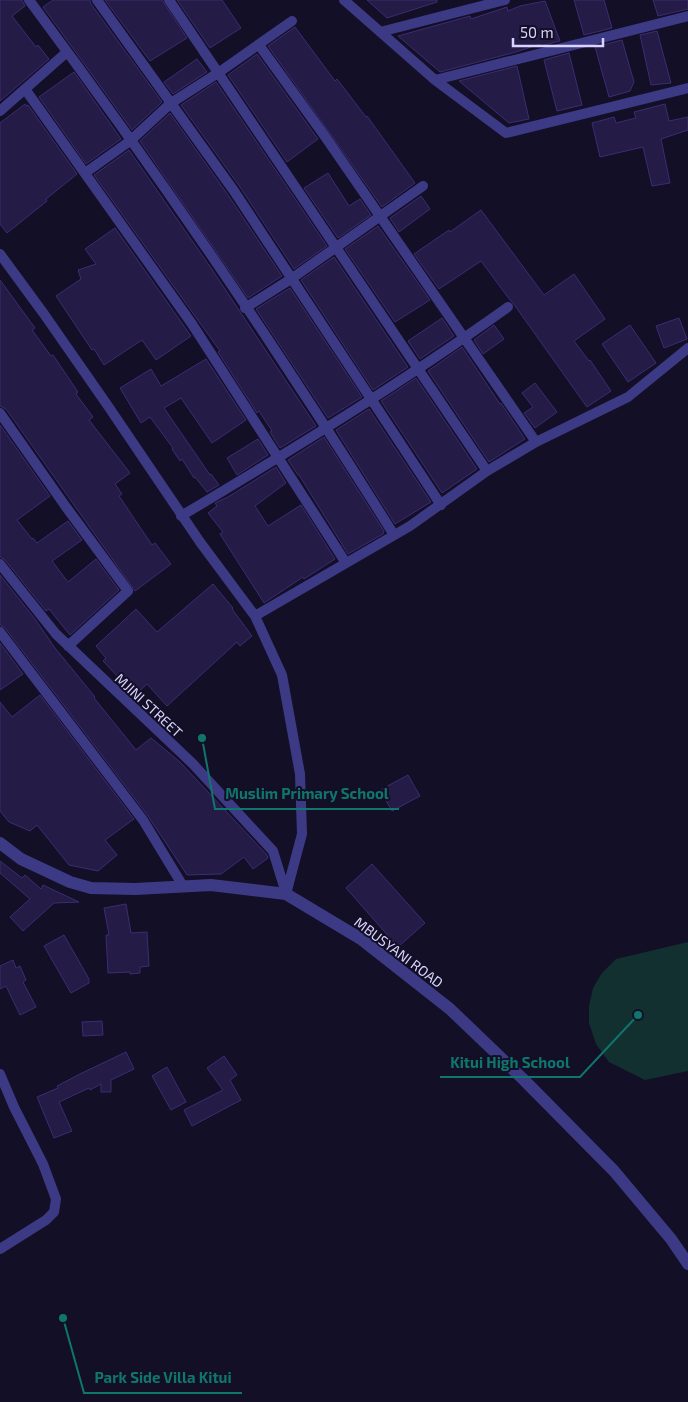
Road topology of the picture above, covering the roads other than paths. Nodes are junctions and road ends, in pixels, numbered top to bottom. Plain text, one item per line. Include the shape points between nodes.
1 (29, 0) edge
2 (98, 0) edge
3 (169, 0) edge
4 (344, 0) edge
5 (505, 0) edge
6 (688, 16) edge
7 (292, 20) dead end
8 (380, 32) junction
9 (259, 45) junction
10 (67, 52) junction
11 (218, 73) junction
12 (435, 80) junction
13 (688, 88) edge
14 (25, 89) junction
15 (171, 103) junction
16 (0, 111) edge
17 (130, 141) junction
18 (85, 173) junction
19 (423, 186) dead end
20 (380, 218) junction
21 (336, 248) junction
22 (0, 254) edge
23 (291, 279) junction
24 (508, 307) dead end
25 (245, 308) junction
26 (464, 338) junction
27 (688, 348) edge
28 (418, 368) junction
29 (369, 399) junction
30 (0, 413) edge
31 (326, 427) junction
32 (536, 442) junction
33 (278, 458) junction
34 (487, 471) junction
35 (440, 505) junction
36 (182, 516) junction
37 (394, 535) junction
38 (346, 563) junction
39 (0, 564) edge
40 (256, 616) junction
41 (0, 632) edge
42 (68, 646) junction
43 (0, 842) edge
44 (183, 886) junction
45 (286, 894) junction
46 (0, 1074) edge
47 (0, 1249) edge
48 (688, 1264) edge

1 - 10 street
2 - 15 street
3 - 11 street
4 - 8 street
5 - 8 street
6 - 12 street
7 - 9 street
8 - 12 street
9 - 11 street
9 - 20 street
10 - 14 street
10 - 17 street
11 - 15 street
11 - 21 street
12 - 13 street via 506,133
14 - 16 street
14 - 18 street
15 - 17 street
15 - 23 street
17 - 18 street
17 - 25 street
18 - 33 street via 192,324
19 - 20 street
20 - 21 street
20 - 26 street
21 - 23 street
21 - 28 street
22 - 36 street
23 - 25 street
23 - 29 street
24 - 26 street
25 - 31 street
26 - 28 street
26 - 32 street
27 - 32 street via 628,397
28 - 29 street
28 - 34 street
29 - 31 street
29 - 35 street
30 - 42 street via 128,591
31 - 33 street
31 - 37 street
32 - 34 street
33 - 36 street
33 - 38 street
34 - 35 street
35 - 37 street
36 - 40 street
37 - 38 street
38 - 40 street
39 - 42 street, MJINI STREET
40 - 45 street via 282,675 300,774 302,834
41 - 44 street via 143,820
42 - 45 street, MJINI STREET via 193,764 272,851
43 - 44 street, MBUSYANI ROAD via 21,859 70,882 92,888
44 - 45 street, MBUSYANI ROAD via 211,885
45 - 48 street, MBUSYANI ROAD via 361,939 450,1009 614,1171
46 - 47 street via 44,1164 56,1199 50,1216

